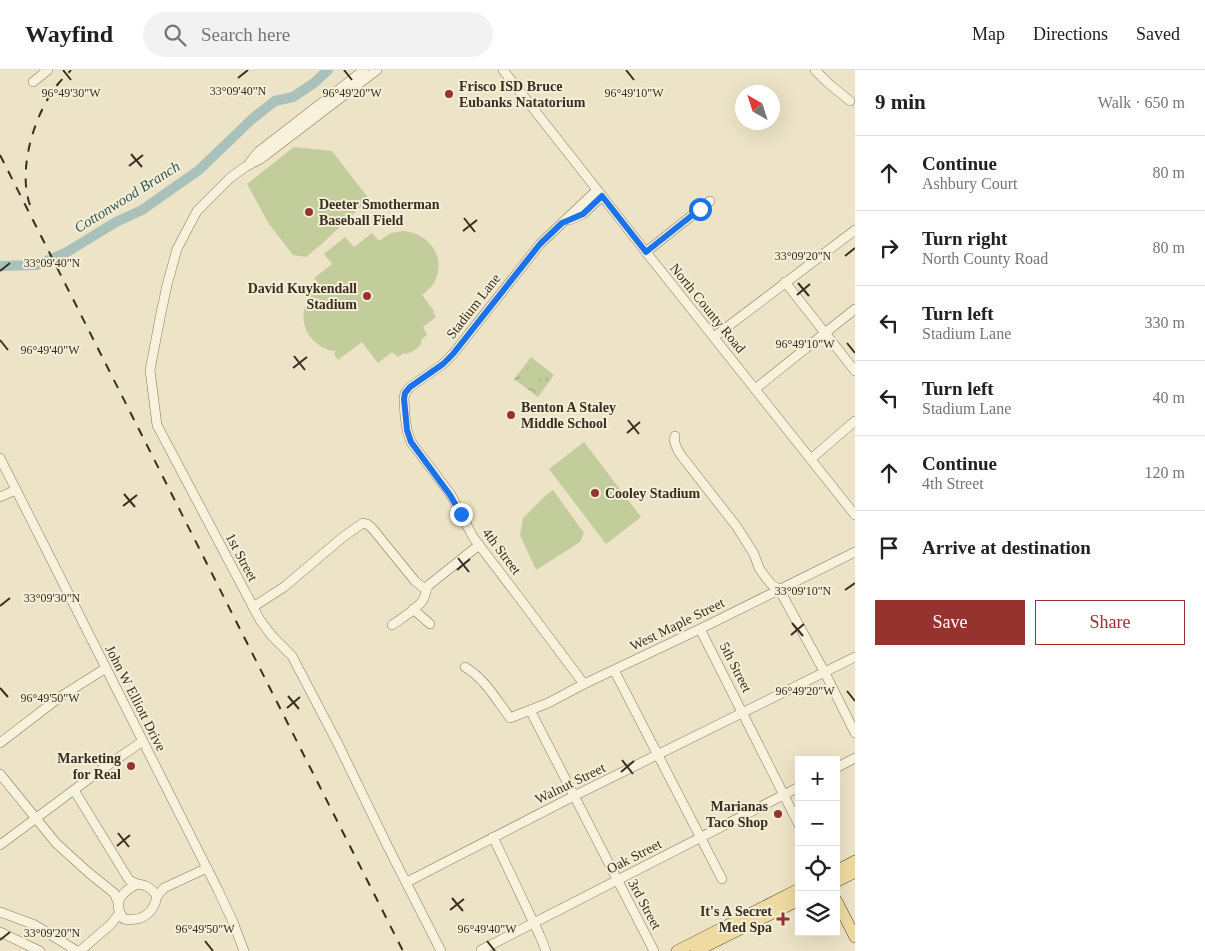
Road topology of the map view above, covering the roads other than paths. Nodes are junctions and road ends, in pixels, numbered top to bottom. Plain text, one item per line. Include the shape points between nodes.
1 (48, 70) edge
2 (364, 70) edge
3 (377, 70) edge
4 (815, 70) edge
5 (508, 72) edge
6 (33, 82) dead end
7 (850, 101) dead end
8 (328, 102) junction
9 (600, 193) junction
10 (710, 201) dead end
11 (855, 230) edge
12 (646, 252) junction
13 (786, 282) junction
14 (855, 309) edge
15 (825, 333) junction
16 (714, 337) junction
17 (855, 371) edge
18 (755, 389) junction
19 (855, 421) edge
20 (407, 430) joint
21 (675, 436) dead end
22 (0, 458) edge
23 (811, 459) junction
24 (16, 490) junction
25 (0, 497) edge
26 (855, 515) edge
27 (479, 545) junction
28 (855, 552) edge
29 (779, 589) junction
30 (426, 590) junction
31 (253, 608) junction
32 (413, 609) junction
33 (430, 624) dead end
34 (392, 625) dead end
35 (700, 629) junction
36 (855, 657) edge
37 (465, 667) dead end
38 (106, 668) junction
39 (614, 670) junction
40 (825, 673) junction
41 (584, 684) junction
42 (530, 710) junction
43 (742, 713) junction
44 (855, 733) edge
45 (143, 741) junction
46 (0, 743) edge
47 (658, 755) junction
48 (855, 758) edge
49 (840, 766) edge
50 (0, 774) edge
51 (795, 789) edge
52 (74, 790) junction
53 (783, 795) junction
54 (574, 796) junction
55 (35, 818) junction
56 (795, 818) edge
57 (493, 837) junction
58 (701, 837) junction
59 (0, 845) edge
60 (855, 861) edge
61 (207, 868) junction
62 (840, 868) edge
63 (855, 872) edge
64 (722, 879) dead end
65 (616, 880) junction
66 (840, 880) edge
67 (133, 882) junction
68 (406, 882) junction
69 (797, 891) edge
70 (154, 892) junction
71 (121, 895) junction
72 (795, 902) edge
73 (840, 908) edge
74 (0, 912) edge
75 (122, 916) junction
76 (534, 923) junction
77 (0, 932) edge
78 (855, 937) edge
79 (482, 950) dead end
80 (40, 951) edge
81 (78, 951) edge
82 (244, 951) edge
83 (441, 951) edge
84 (546, 951) edge
85 (654, 951) edge
86 (677, 951) edge
87 (696, 951) edge

1 - 6 street
2 - 8 street, 1st Street
3 - 8 street, 1st Street
4 - 7 street
5 - 9 street, North County Road
8 - 31 street, 1st Street via 262,158 230,178 197,211 177,249 150,370 157,425
9 - 12 street, North County Road
9 - 20 street, Stadium Lane via 583,214 562,223 540,244 453,354 405,393
10 - 12 street
11 - 13 street
12 - 16 street, North County Road
13 - 15 street
13 - 16 street
14 - 15 street
15 - 17 street
15 - 18 street
16 - 18 street, North County Road
18 - 23 street, North County Road
19 - 23 street
20 - 27 street, 4th Street via 411,442 450,495
21 - 29 street via 680,454 737,527 766,578
22 - 24 street, John W Elliott Drive
23 - 26 street, North County Road
24 - 25 street
24 - 38 street, John W Elliott Drive
27 - 30 street via 428,585
27 - 41 street, 4th Street
28 - 29 street, West Maple Street
29 - 35 street, West Maple Street
29 - 40 street
30 - 31 street via 372,528 363,523
30 - 32 street via 420,604
31 - 68 street, 1st Street via 272,636 292,656
32 - 33 street
32 - 34 street
35 - 39 street, West Maple Street
35 - 43 street, 5th Street
36 - 40 street, Walnut Street
37 - 42 street, West Maple Street via 485,684 510,718
38 - 45 street, John W Elliott Drive
38 - 46 street via 60,697
39 - 41 street, West Maple Street
39 - 47 street
40 - 43 street, Walnut Street
40 - 44 street
41 - 42 street, West Maple Street
42 - 54 street, 3rd Street
43 - 47 street, Walnut Street
43 - 53 street, 5th Street
45 - 52 street
45 - 61 street, John W Elliott Drive
47 - 54 street, Walnut Street
47 - 58 street
48 - 49 street
50 - 55 street
51 - 53 street, Oak Street
52 - 55 street
52 - 67 street
53 - 56 street, 5th Street
53 - 58 street, Oak Street
54 - 57 street, Walnut Street
54 - 65 street, 3rd Street
55 - 59 street
55 - 71 street via 56,843 89,873
57 - 68 street, Walnut Street
57 - 76 street
58 - 64 street
58 - 65 street, Oak Street
60 - 62 main road
61 - 70 street
61 - 82 street, John W Elliott Drive
63 - 66 main road
65 - 76 street, Oak Street
65 - 85 street, 3rd Street
67 - 70 street
67 - 71 street
68 - 83 street, 1st Street
69 - 86 main road
70 - 75 street via 156,903 147,915 132,920
71 - 75 street via 118,908
72 - 87 main road
73 - 78 main road
74 - 81 street via 35,925
75 - 81 street
76 - 79 street, Oak Street
76 - 84 street
77 - 80 street

